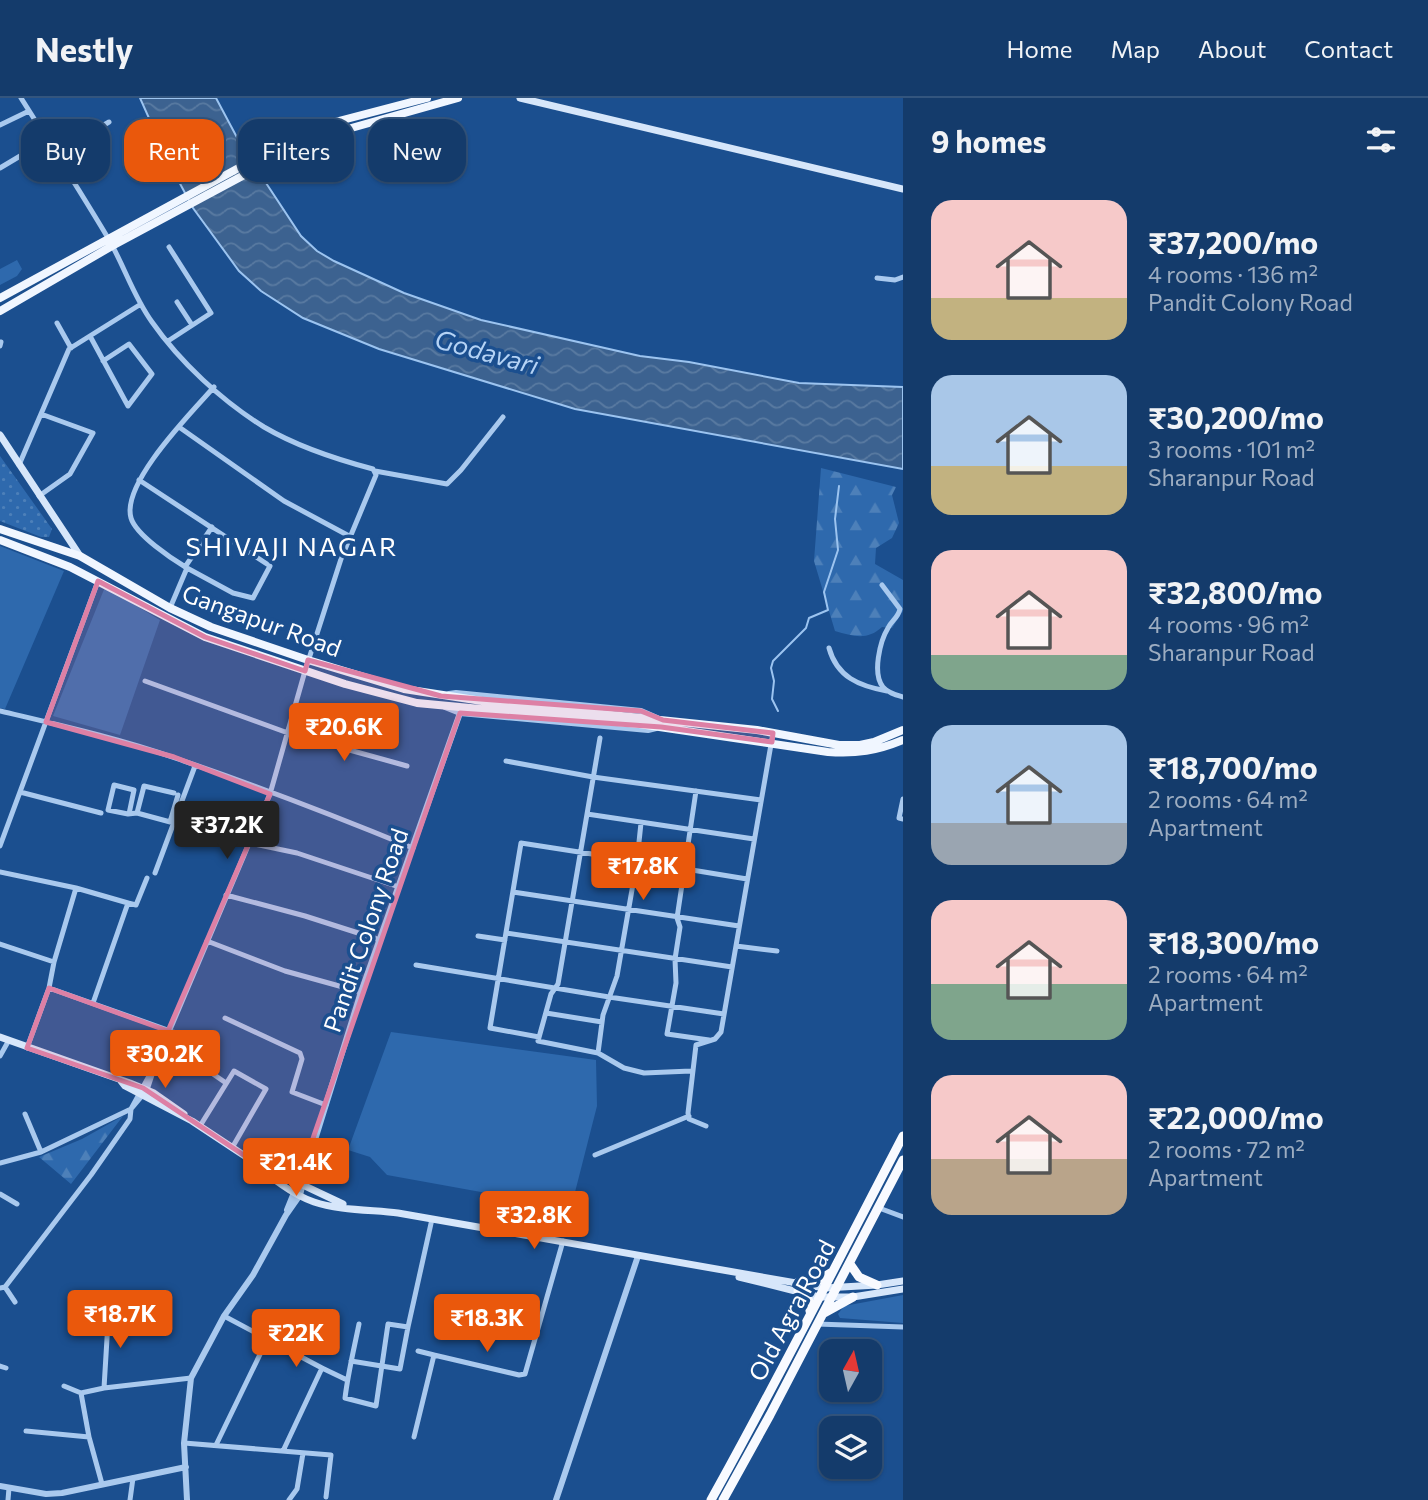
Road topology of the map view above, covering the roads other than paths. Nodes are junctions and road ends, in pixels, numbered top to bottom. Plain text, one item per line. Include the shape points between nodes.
1 (21, 98) edge
2 (427, 98) edge
3 (458, 98) edge
4 (520, 98) edge
5 (29, 111) junction
6 (34, 119) edge
7 (0, 125) edge
8 (21, 156) edge
9 (0, 168) edge
10 (72, 182) edge
11 (903, 189) edge
12 (173, 209) junction
13 (110, 242) junction
14 (169, 247) dead end
15 (903, 277) edge
16 (877, 278) dead end
17 (0, 298) edge
18 (177, 302) dead end
19 (141, 304) junction
20 (0, 311) edge
21 (57, 323) dead end
22 (192, 325) junction
23 (90, 336) junction
24 (168, 341) junction
25 (71, 348) junction
26 (103, 360) junction
27 (214, 387) junction
28 (41, 414) junction
29 (503, 417) dead end
30 (179, 427) junction
31 (0, 435) edge
32 (19, 465) junction
33 (375, 471) junction
34 (139, 480) junction
35 (39, 496) junction
36 (212, 527) junction
37 (0, 529) edge
38 (351, 537) junction
39 (0, 540) edge
40 (344, 553) junction
41 (352, 555) dead end
42 (80, 556) junction
43 (186, 568) junction
44 (98, 581) junction
45 (882, 585) dead end
46 (170, 608) junction
47 (901, 609) edge
48 (829, 648) dead end
49 (308, 660) junction
50 (305, 671) junction
51 (145, 681) dead end
52 (887, 691) junction
53 (903, 697) edge
54 (439, 700) junction
55 (456, 706) junction
56 (0, 711) edge
57 (46, 722) junction
58 (662, 723) junction
59 (903, 730) edge
60 (288, 733) junction
61 (773, 733) junction
62 (600, 738) dead end
63 (903, 740) edge
64 (772, 742) junction
65 (506, 761) dead end
66 (195, 766) junction
67 (407, 766) dead end
68 (593, 777) junction
69 (696, 791) junction
70 (20, 792) junction
71 (270, 794) junction
72 (903, 799) edge
73 (761, 800) junction
74 (101, 813) dead end
75 (137, 813) junction
76 (175, 813) junction
77 (129, 814) junction
78 (587, 814) junction
79 (903, 819) edge
80 (172, 822) junction
81 (641, 822) junction
82 (690, 830) junction
83 (754, 839) junction
84 (249, 843) junction
85 (0, 846) edge
86 (413, 848) junction
87 (580, 853) junction
88 (637, 861) junction
89 (684, 869) junction
90 (0, 872) edge
91 (155, 873) dead end
92 (147, 878) dead end
93 (747, 880) junction
94 (399, 887) junction
95 (76, 888) junction
96 (513, 892) junction
97 (226, 895) junction
98 (572, 902) junction
99 (128, 903) junction
100 (629, 910) junction
101 (677, 918) junction
102 (739, 926) junction
103 (478, 936) dead end
104 (505, 936) junction
105 (206, 940) junction
106 (380, 940) junction
107 (565, 943) junction
108 (0, 944) edge
109 (736, 946) junction
110 (622, 951) junction
111 (777, 951) dead end
112 (675, 959) junction
113 (54, 962) junction
114 (416, 965) dead end
115 (732, 967) junction
116 (498, 978) junction
117 (49, 988) junction
118 (555, 989) junction
119 (361, 992) junction
120 (609, 998) junction
121 (93, 1003) junction
122 (670, 1006) junction
123 (545, 1013) junction
124 (724, 1014) junction
125 (225, 1018) dead end
126 (602, 1022) junction
127 (168, 1031) junction
128 (0, 1037) edge
129 (540, 1037) junction
130 (9, 1040) junction
131 (712, 1040) junction
132 (210, 1045) dead end
133 (27, 1048) junction
134 (598, 1054) junction
135 (0, 1056) edge
136 (691, 1071) junction
137 (213, 1074) dead end
138 (226, 1083) junction
139 (143, 1092) junction
140 (326, 1105) junction
141 (131, 1109) junction
142 (25, 1114) dead end
143 (689, 1116) junction
144 (196, 1124) junction
145 (706, 1126) dead end
146 (903, 1136) edge
147 (232, 1148) junction
148 (41, 1152) junction
149 (595, 1155) dead end
150 (903, 1160) edge
151 (0, 1163) edge
152 (301, 1180) junction
153 (286, 1183) junction
154 (0, 1194) edge
155 (294, 1197) junction
156 (17, 1204) dead end
157 (350, 1207) junction
158 (879, 1208) junction
159 (903, 1217) edge
160 (432, 1219) junction
161 (563, 1241) junction
162 (638, 1256) junction
163 (850, 1264) junction
164 (837, 1267) junction
165 (903, 1281) edge
166 (877, 1285) junction
167 (798, 1286) junction
168 (837, 1287) junction
169 (2, 1288) edge
170 (825, 1288) junction
171 (903, 1289) edge
172 (819, 1297) junction
173 (831, 1297) junction
174 (853, 1297) junction
175 (15, 1302) dead end
176 (77, 1312) dead end
177 (810, 1312) junction
178 (822, 1314) junction
179 (224, 1316) junction
180 (359, 1324) dead end
181 (817, 1324) junction
182 (408, 1327) junction
183 (903, 1327) edge
184 (267, 1340) junction
185 (418, 1351) dead end
186 (434, 1355) junction
187 (351, 1361) junction
188 (382, 1366) junction
189 (322, 1368) junction
190 (191, 1378) junction
191 (347, 1380) junction
192 (64, 1386) dead end
193 (104, 1388) junction
194 (81, 1393) junction
195 (26, 1431) dead end
196 (89, 1437) junction
197 (414, 1437) dead end
198 (184, 1443) junction
199 (216, 1445) junction
200 (283, 1451) junction
201 (303, 1453) junction
202 (186, 1467) junction
203 (133, 1478) junction
204 (102, 1484) junction
205 (0, 1486) edge
206 (9, 1488) junction
207 (326, 1497) dead end
208 (8, 1500) edge
209 (130, 1500) edge
210 (187, 1500) edge
211 (289, 1500) edge
212 (556, 1500) edge
213 (711, 1500) edge
214 (723, 1500) edge

1 - 5 street
2 - 12 main road via 312,128
3 - 12 main road via 323,136
4 - 11 main road
5 - 6 street
5 - 7 street
8 - 9 street
10 - 13 street
12 - 13 main road
13 - 17 main road
13 - 19 street
13 - 20 main road
14 - 22 street via 211,313
15 - 16 street
18 - 22 street
19 - 23 street
19 - 24 street
21 - 25 street
22 - 24 street
23 - 25 street
23 - 26 street
24 - 27 street
25 - 28 street
26 - 26 street via 122,394 128,406 152,374 129,344
27 - 30 street
27 - 33 street via 272,431
28 - 32 street
28 - 35 street via 93,433 70,474
29 - 33 street via 447,484
30 - 34 street
30 - 38 street via 284,501
31 - 32 main road
32 - 35 main road
33 - 38 street
34 - 36 street
34 - 43 street via 131,518 138,530
35 - 42 main road
36 - 43 street
36 - 43 street via 270,566 253,598 233,593
37 - 42 main road, Gangapur Road
38 - 40 street
39 - 44 main road, Gangapur Road
40 - 41 street
40 - 49 street
42 - 46 main road, Gangapur Road
43 - 46 street
44 - 50 main road, Gangapur Road via 193,632
44 - 57 street
45 - 47 street
46 - 49 main road, Gangapur Road
47 - 52 street via 888,627 879,660 878,677
48 - 52 street via 833,661 850,679
49 - 50 street
49 - 54 main road, Gangapur Road
50 - 54 main road, Gangapur Road via 383,695
50 - 60 street
51 - 60 street
52 - 53 street
54 - 55 main road
54 - 55 street
54 - 58 street via 456,693 640,711
55 - 58 main road
55 - 58 street via 648,730
55 - 86 street, Pandit Colony Road
56 - 57 street
57 - 66 street
57 - 70 street
58 - 61 main road
58 - 64 main road
59 - 61 main road via 859,745
60 - 67 street
60 - 71 street
61 - 64 street
62 - 68 street
63 - 64 main road via 853,754
64 - 73 street
65 - 68 street
66 - 71 street
66 - 76 street
68 - 69 street
68 - 78 street
69 - 73 street
69 - 82 street
70 - 74 street
70 - 85 street
71 - 84 street
71 - 86 street
72 - 79 street via 899,818
73 - 83 street
75 - 76 street via 144,786 176,794
75 - 77 street
75 - 80 street
76 - 80 street
77 - 77 street via 134,790 114,785 108,810
78 - 81 street
78 - 87 street
80 - 91 street
81 - 82 street
81 - 88 street
82 - 83 street
82 - 89 street
83 - 93 street
84 - 94 street via 297,853
84 - 97 street
86 - 94 street, Pandit Colony Road
87 - 88 street
87 - 96 street via 521,843
87 - 98 street
88 - 89 street
88 - 100 street
89 - 93 street
89 - 101 street
90 - 95 street
92 - 99 street via 136,905
93 - 102 street
94 - 106 street, Pandit Colony Road
95 - 99 street
95 - 113 street
96 - 98 street
96 - 104 street
97 - 105 street
97 - 106 street
98 - 100 street
98 - 107 street
99 - 121 street
100 - 101 street
100 - 110 street
101 - 102 street
101 - 112 street
102 - 109 street
103 - 104 street
104 - 107 street
104 - 116 street
105 - 119 street via 285,971
105 - 127 street
106 - 119 street, Pandit Colony Road
107 - 110 street
107 - 118 street
108 - 113 street
109 - 111 street
109 - 115 street
110 - 112 street
110 - 120 street
112 - 115 street
112 - 122 street via 676,983
113 - 117 street
114 - 116 street
115 - 124 street
116 - 118 street
116 - 129 street via 490,1028
117 - 121 street
117 - 133 street
118 - 120 street
118 - 123 street
119 - 140 street, Pandit Colony Road
120 - 122 street
120 - 126 street
121 - 127 street
122 - 124 street
122 - 131 street via 667,1034
123 - 126 street
123 - 129 street
124 - 131 street via 722,1032
125 - 140 street via 300,1053 292,1092
126 - 134 street
127 - 132 street
127 - 139 street
128 - 130 main road
129 - 134 street via 538,1041
130 - 133 main road
130 - 135 street
131 - 136 street via 696,1045
133 - 139 main road
134 - 136 street via 643,1073
136 - 143 street
137 - 138 street
138 - 144 street
138 - 147 street via 234,1071 266,1089
139 - 141 street
139 - 144 main road via 177,1107
140 - 152 street, Pandit Colony Road
141 - 148 street
141 - 169 street via 119,1138
142 - 148 street
143 - 145 street
143 - 149 street
144 - 147 main road
146 - 164 highway, Old Agra Road
147 - 153 main road via 272,1179
148 - 151 street
150 - 158 highway, Old Agra Road
152 - 153 main road
152 - 155 street, Pandit Colony Road
152 - 157 main road via 312,1191
153 - 155 main road
154 - 156 street
155 - 157 main road
155 - 179 street, Pandit Colony Road via 253,1275
157 - 160 main road
158 - 159 street
158 - 163 highway, Old Agra Road
160 - 161 main road
160 - 182 street
161 - 162 main road
161 - 186 street via 525,1374
162 - 167 main road
162 - 212 street
163 - 166 highway via 859,1277
163 - 168 highway, Old Agra Road
164 - 167 highway via 823,1279
164 - 170 highway, Old Agra Road
165 - 166 main road
166 - 168 main road
167 - 170 main road
167 - 172 main road
167 - 177 highway via 809,1301
168 - 170 main road
168 - 173 highway, Old Agra Road
169 - 175 street
170 - 172 highway, Old Agra Road
171 - 174 main road
172 - 173 main road
172 - 177 highway, Old Agra Road
173 - 174 main road
173 - 178 highway, Old Agra Road
174 - 178 highway
176 - 193 street via 108,1322
177 - 213 highway, Old Agra Road
178 - 181 highway, Old Agra Road
179 - 184 street
179 - 190 street, Pandit Colony Road
180 - 187 street
181 - 183 street
181 - 214 highway, Old Agra Road
182 - 188 street via 400,1369
182 - 188 street via 388,1324
184 - 189 street
184 - 199 street
185 - 186 street
186 - 197 street
187 - 188 street
187 - 191 street
188 - 191 street via 376,1406 345,1398
189 - 191 street
189 - 200 street
190 - 193 street
190 - 198 street
192 - 194 street
193 - 194 street
194 - 196 street
195 - 196 street
196 - 204 street
198 - 199 street
198 - 202 street
199 - 200 street
200 - 201 street
201 - 207 street via 331,1455
201 - 211 street via 297,1489
202 - 203 street
202 - 210 street
203 - 204 street
203 - 209 street
204 - 206 street via 46,1494
205 - 206 street
206 - 208 street

